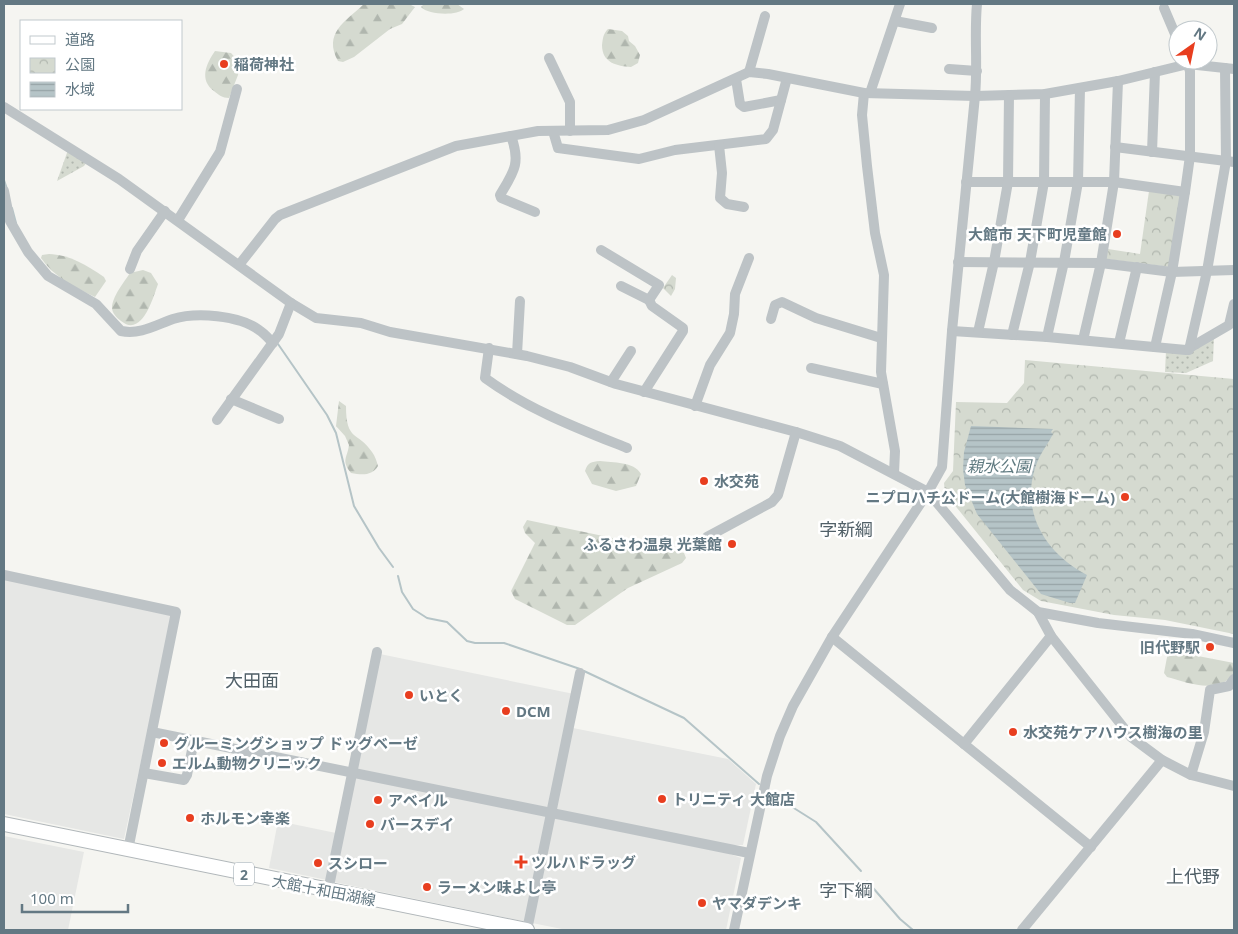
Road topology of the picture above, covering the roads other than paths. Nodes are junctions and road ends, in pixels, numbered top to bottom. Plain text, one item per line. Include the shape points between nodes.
1 (900, 4) edge
2 (977, 4) edge
3 (1164, 8) dead end
4 (765, 16) dead end
5 (1169, 20) edge
6 (896, 21) junction
7 (932, 28) dead end
8 (549, 58) dead end
9 (1168, 68) edge
10 (949, 69) dead end
11 (1229, 69) edge
12 (1190, 70) edge
13 (977, 71) junction
14 (748, 72) junction
15 (1155, 72) junction
16 (787, 78) junction
17 (736, 79) junction
18 (1118, 81) junction
19 (1080, 88) junction
20 (237, 89) dead end
21 (867, 93) junction
22 (1045, 94) junction
23 (1009, 95) junction
24 (976, 96) junction
25 (781, 100) junction
26 (4, 107) edge
27 (553, 131) junction
28 (570, 131) junction
29 (511, 136) junction
30 (718, 145) junction
31 (1115, 147) junction
32 (1152, 152) junction
33 (1190, 156) junction
34 (1230, 162) edge
35 (966, 182) junction
36 (1008, 182) junction
37 (1044, 182) junction
38 (1078, 182) junction
39 (1114, 182) junction
40 (4, 191) edge
41 (1186, 192) junction
42 (6, 207) edge
43 (744, 207) dead end
44 (165, 211) junction
45 (536, 212) dead end
46 (178, 220) junction
47 (601, 250) dead end
48 (748, 258) dead end
49 (958, 262) junction
50 (994, 262) junction
51 (1030, 262) junction
52 (1064, 262) junction
53 (1101, 263) junction
54 (239, 265) junction
55 (1137, 267) junction
56 (130, 269) dead end
57 (1234, 270) edge
58 (1207, 271) junction
59 (1172, 272) junction
60 (621, 286) dead end
61 (649, 300) junction
62 (520, 302) dead end
63 (291, 303) junction
64 (1234, 304) edge
65 (771, 319) dead end
66 (952, 331) junction
67 (978, 332) junction
68 (1012, 335) junction
69 (1047, 337) junction
70 (881, 338) junction
71 (1083, 340) junction
72 (273, 343) junction
73 (1119, 344) junction
74 (1155, 347) junction
75 (489, 348) junction
76 (1189, 350) junction
77 (631, 351) dead end
78 (517, 354) junction
79 (811, 368) dead end
80 (610, 382) junction
81 (884, 384) junction
82 (644, 392) junction
83 (231, 399) junction
84 (695, 406) junction
85 (279, 419) dead end
86 (217, 420) dead end
87 (796, 432) junction
88 (627, 448) dead end
89 (894, 472) junction
90 (928, 492) junction
91 (707, 537) dead end
92 (4, 575) edge
93 (1038, 612) junction
94 (1051, 636) junction
95 (832, 637) junction
96 (1234, 643) edge
97 (377, 652) dead end
98 (580, 673) dead end
99 (1234, 679) edge
100 (152, 732) junction
101 (194, 740) junction
102 (964, 744) junction
103 (1162, 760) junction
104 (144, 773) junction
105 (352, 773) junction
106 (1192, 775) junction
107 (1234, 786) edge
108 (551, 814) junction
109 (4, 824) edge
110 (1091, 847) junction
111 (128, 850) junction
112 (749, 853) junction
113 (328, 891) junction
114 (527, 930) edge
115 (734, 930) edge
116 (1022, 930) edge

1 - 6 street
2 - 13 street via 974,32
3 - 5 street
4 - 14 street
6 - 7 street
6 - 21 street
8 - 28 street via 570,102
9 - 15 street
10 - 13 street
11 - 34 street
12 - 33 street
13 - 24 street
14 - 16 street
14 - 17 street
15 - 18 street
15 - 32 street
16 - 21 street
16 - 25 street
17 - 25 street via 740,104 744,106
17 - 28 street via 644,120 608,130
18 - 19 street
18 - 31 street
19 - 22 street
19 - 38 street
20 - 46 street via 220,152
21 - 24 street
21 - 70 street via 862,114 875,233 884,275
22 - 23 street
22 - 37 street
23 - 24 street
23 - 36 street
24 - 35 street
25 - 30 street via 773,130 766,139
26 - 44 street via 119,178
27 - 28 street
27 - 29 street
27 - 30 street via 558,148 639,159 675,150
29 - 45 street via 517,160 500,198
29 - 54 street via 456,146 280,216
30 - 43 street via 722,173 720,198 727,204
31 - 32 street
31 - 39 street
32 - 33 street
33 - 34 street
33 - 41 street
34 - 58 street
35 - 36 street
35 - 49 street
36 - 37 street
36 - 50 street
37 - 38 street
37 - 51 street
38 - 39 street
38 - 52 street
39 - 41 street
39 - 53 street
40 - 42 street
41 - 59 street
42 - 72 street via 18,237 48,276 96,304 121,331 138,332 175,318 210,316 259,329
44 - 46 street
44 - 56 street via 137,250
46 - 54 street
47 - 61 street via 659,285
48 - 84 street via 735,294 730,333 710,365
49 - 50 street
49 - 66 street
50 - 51 street
50 - 67 street
51 - 52 street
51 - 68 street
52 - 53 street
52 - 69 street
53 - 55 street
53 - 71 street
54 - 63 street
55 - 59 street
55 - 73 street
57 - 58 street
58 - 59 street
58 - 76 street
59 - 74 street
60 - 61 street
61 - 82 street via 652,306 683,328
62 - 78 street
63 - 72 street
63 - 75 street via 316,318 360,323 390,332
64 - 76 street via 1229,325
65 - 70 street via 775,305 782,302 816,318
66 - 67 street
66 - 90 street via 942,467
67 - 68 street
68 - 69 street
69 - 71 street
70 - 81 street
71 - 73 street
72 - 83 street
73 - 74 street
74 - 76 street
75 - 78 street
75 - 88 street via 485,378 509,396 548,417
77 - 80 street
78 - 80 street via 570,367
79 - 81 street
80 - 82 street
81 - 89 street via 895,452
82 - 84 street
83 - 85 street
83 - 86 street
84 - 87 street
87 - 89 street via 840,446
87 - 91 street via 778,495 772,502
89 - 90 street
90 - 93 street via 1010,590
90 - 95 street
92 - 100 street via 176,612
93 - 94 street
93 - 96 street
94 - 102 street
94 - 103 street via 1131,737
95 - 102 street
95 - 112 street via 809,675 780,736
97 - 105 street
98 - 108 street
99 - 106 street via 1229,686 1210,690 1204,732
100 - 101 street
100 - 104 street
101 - 104 street via 188,775 184,780
101 - 105 street
102 - 110 street
103 - 106 street
103 - 110 street
104 - 111 street
105 - 108 street
105 - 113 street
106 - 107 street
108 - 112 street
108 - 114 street
109 - 111 main road, 大館十和田湖線 / 2
110 - 116 street
111 - 113 main road, 大館十和田湖線 / 2
112 - 115 street
113 - 114 main road, 大館十和田湖線 / 2

